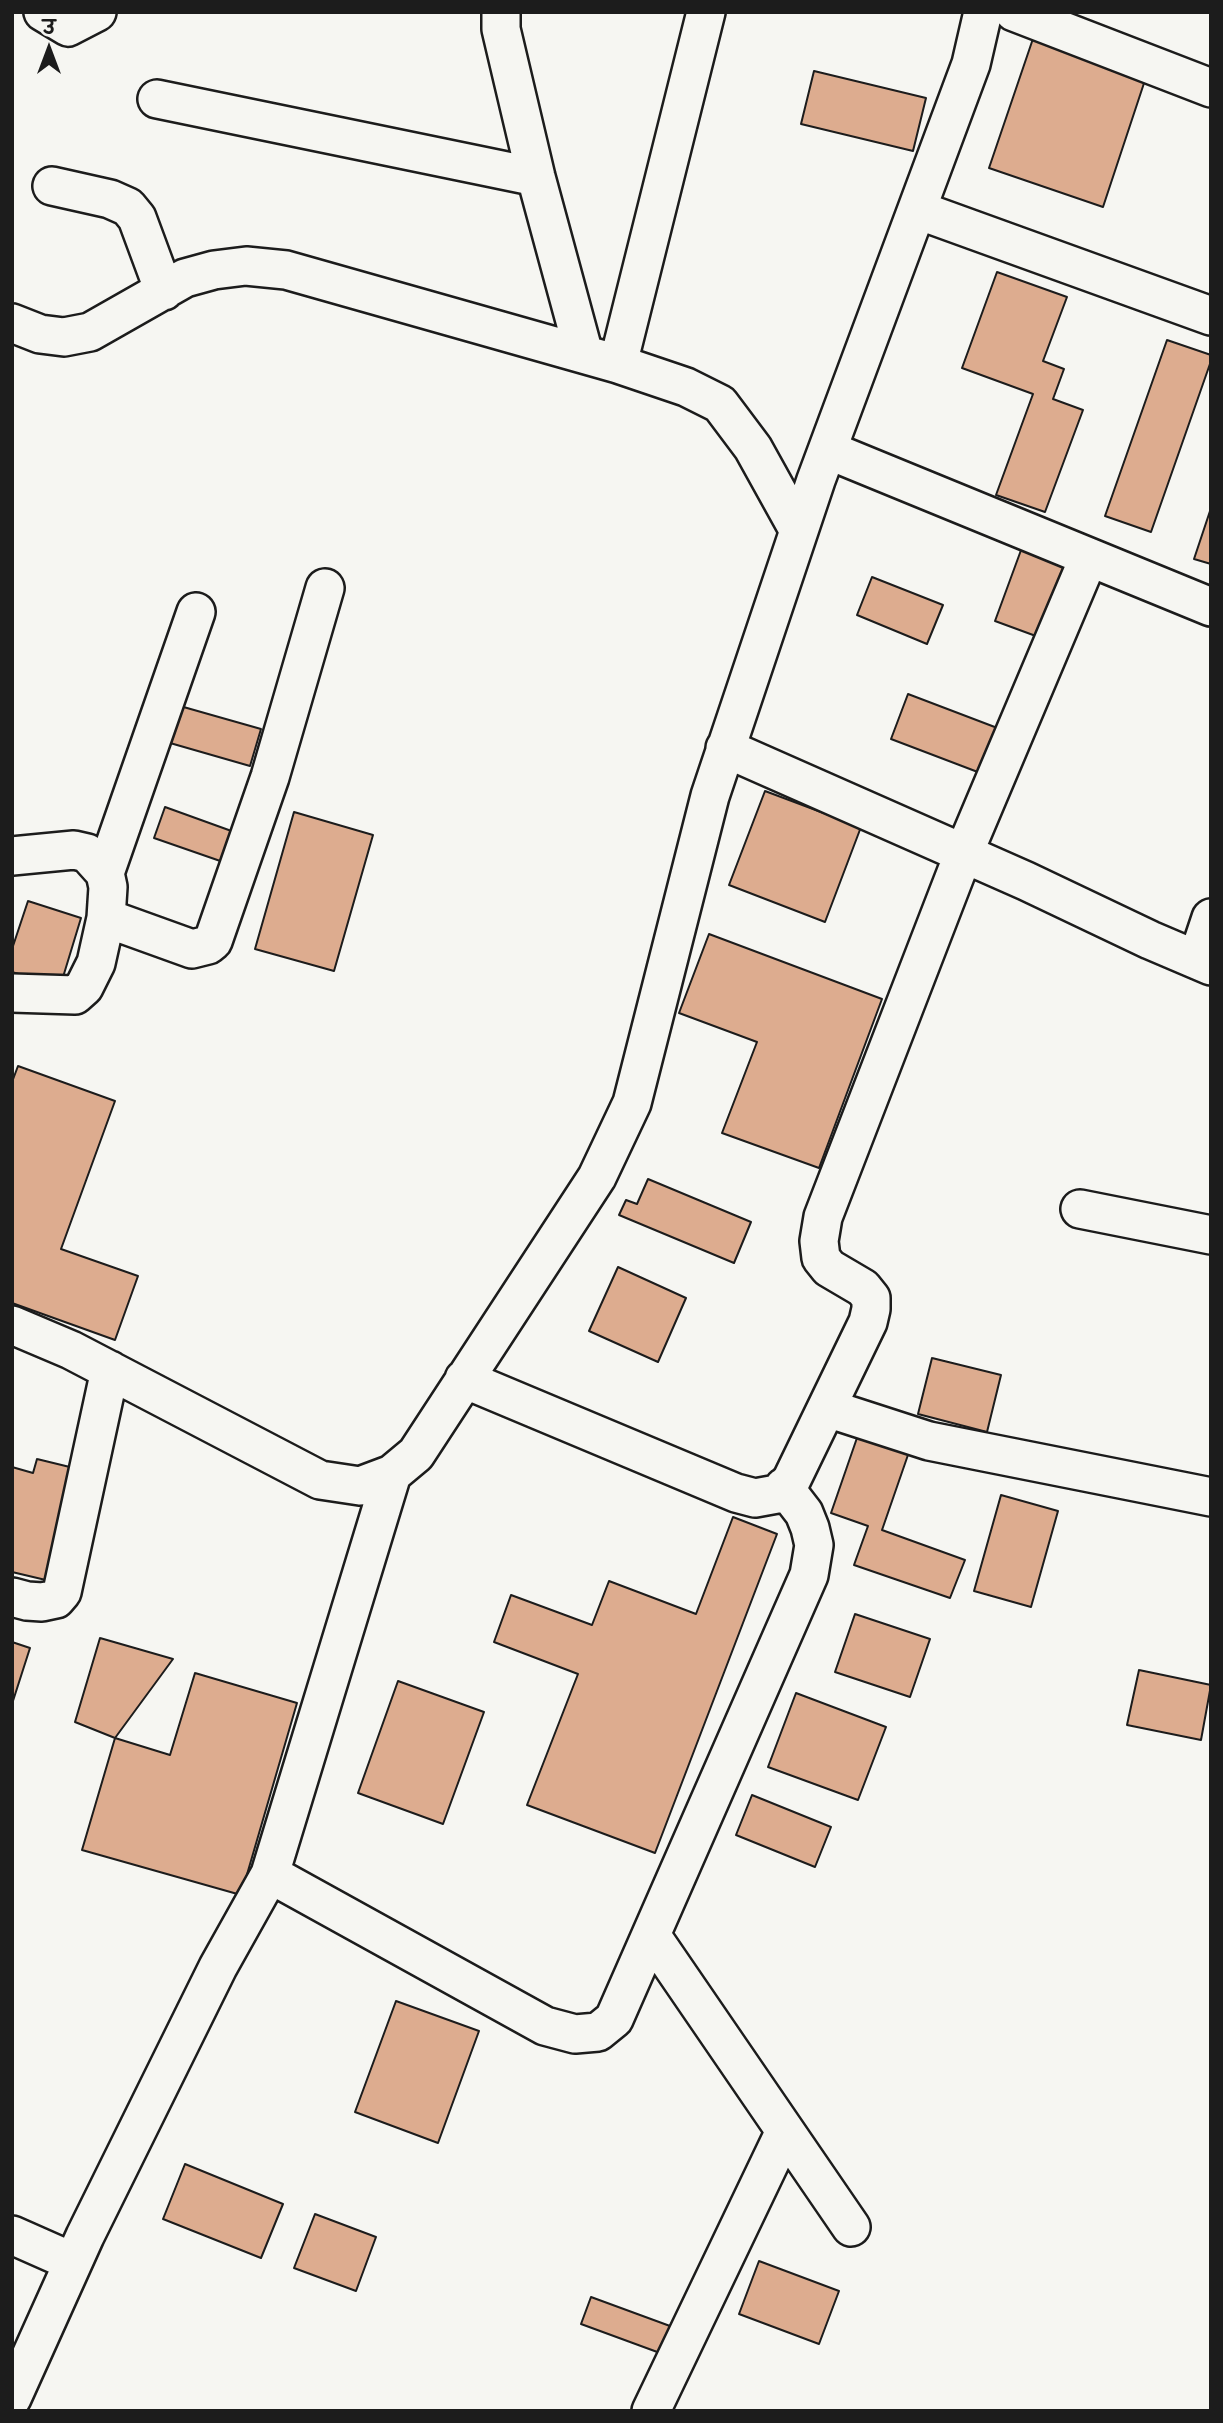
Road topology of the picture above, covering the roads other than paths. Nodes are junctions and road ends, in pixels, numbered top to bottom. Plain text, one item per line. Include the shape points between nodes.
1 (43, 12) edge
2 (97, 12) edge
3 (500, 12) edge
4 (706, 12) edge
5 (983, 12) edge
6 (1014, 12) edge
7 (1211, 88) edge
8 (157, 99) dead end
9 (536, 177) junction
10 (52, 186) dead end
11 (918, 210) junction
12 (164, 291) junction
13 (1211, 316) edge
14 (12, 323) edge
15 (601, 359) junction
16 (828, 450) junction
17 (799, 531) junction
18 (1089, 557) junction
19 (325, 588) dead end
20 (1211, 607) edge
21 (197, 612) dead end
22 (725, 748) junction
23 (962, 855) junction
24 (12, 856) edge
25 (105, 873) junction
26 (106, 918) junction
27 (1211, 918) edge
28 (1204, 963) edge
29 (12, 993) edge
30 (1080, 1209) dead end
31 (1211, 1236) edge
32 (12, 1325) edge
33 (110, 1370) junction
34 (464, 1379) junction
35 (827, 1408) junction
36 (392, 1474) junction
37 (784, 1487) junction
38 (1211, 1497) edge
39 (12, 1597) edge
40 (270, 1874) junction
41 (652, 1935) junction
42 (785, 2131) junction
43 (851, 2227) dead end
44 (12, 2235) edge
45 (73, 2262) junction
46 (12, 2398) edge
47 (651, 2411) edge

1 - 2 street via 68,27
3 - 9 street
4 - 15 street
5 - 11 street via 971,64
6 - 7 street
8 - 9 street
9 - 15 street
10 - 12 street via 128,207 137,218
11 - 13 street
11 - 16 street
12 - 14 street via 90,332 64,337
12 - 15 street via 214,270 246,266 286,270
15 - 17 street via 686,387 720,404 753,448
16 - 17 street
16 - 18 street
17 - 22 street
18 - 20 street
18 - 23 street
19 - 26 street via 270,777 213,941 191,948
21 - 25 street
22 - 23 street
22 - 34 street via 632,1103 597,1177
23 - 28 street
23 - 35 street via 823,1217 821,1258 871,1298 868,1322
24 - 25 street via 74,850 88,853
25 - 26 street
26 - 29 street via 96,963 75,995
27 - 28 street
30 - 31 street
32 - 33 street
33 - 36 street via 320,1480 360,1486
33 - 39 street via 62,1592 56,1599 42,1602
34 - 36 street via 416,1454
34 - 37 street via 736,1493 755,1498 777,1494
35 - 37 street
35 - 38 street via 929,1441
36 - 40 street
37 - 41 street via 810,1528 814,1545 809,1574
40 - 41 street via 545,2026 575,2034 598,2032 614,2019
40 - 45 street via 218,1967
41 - 42 street
42 - 43 street
42 - 47 street
44 - 45 street
45 - 46 street

